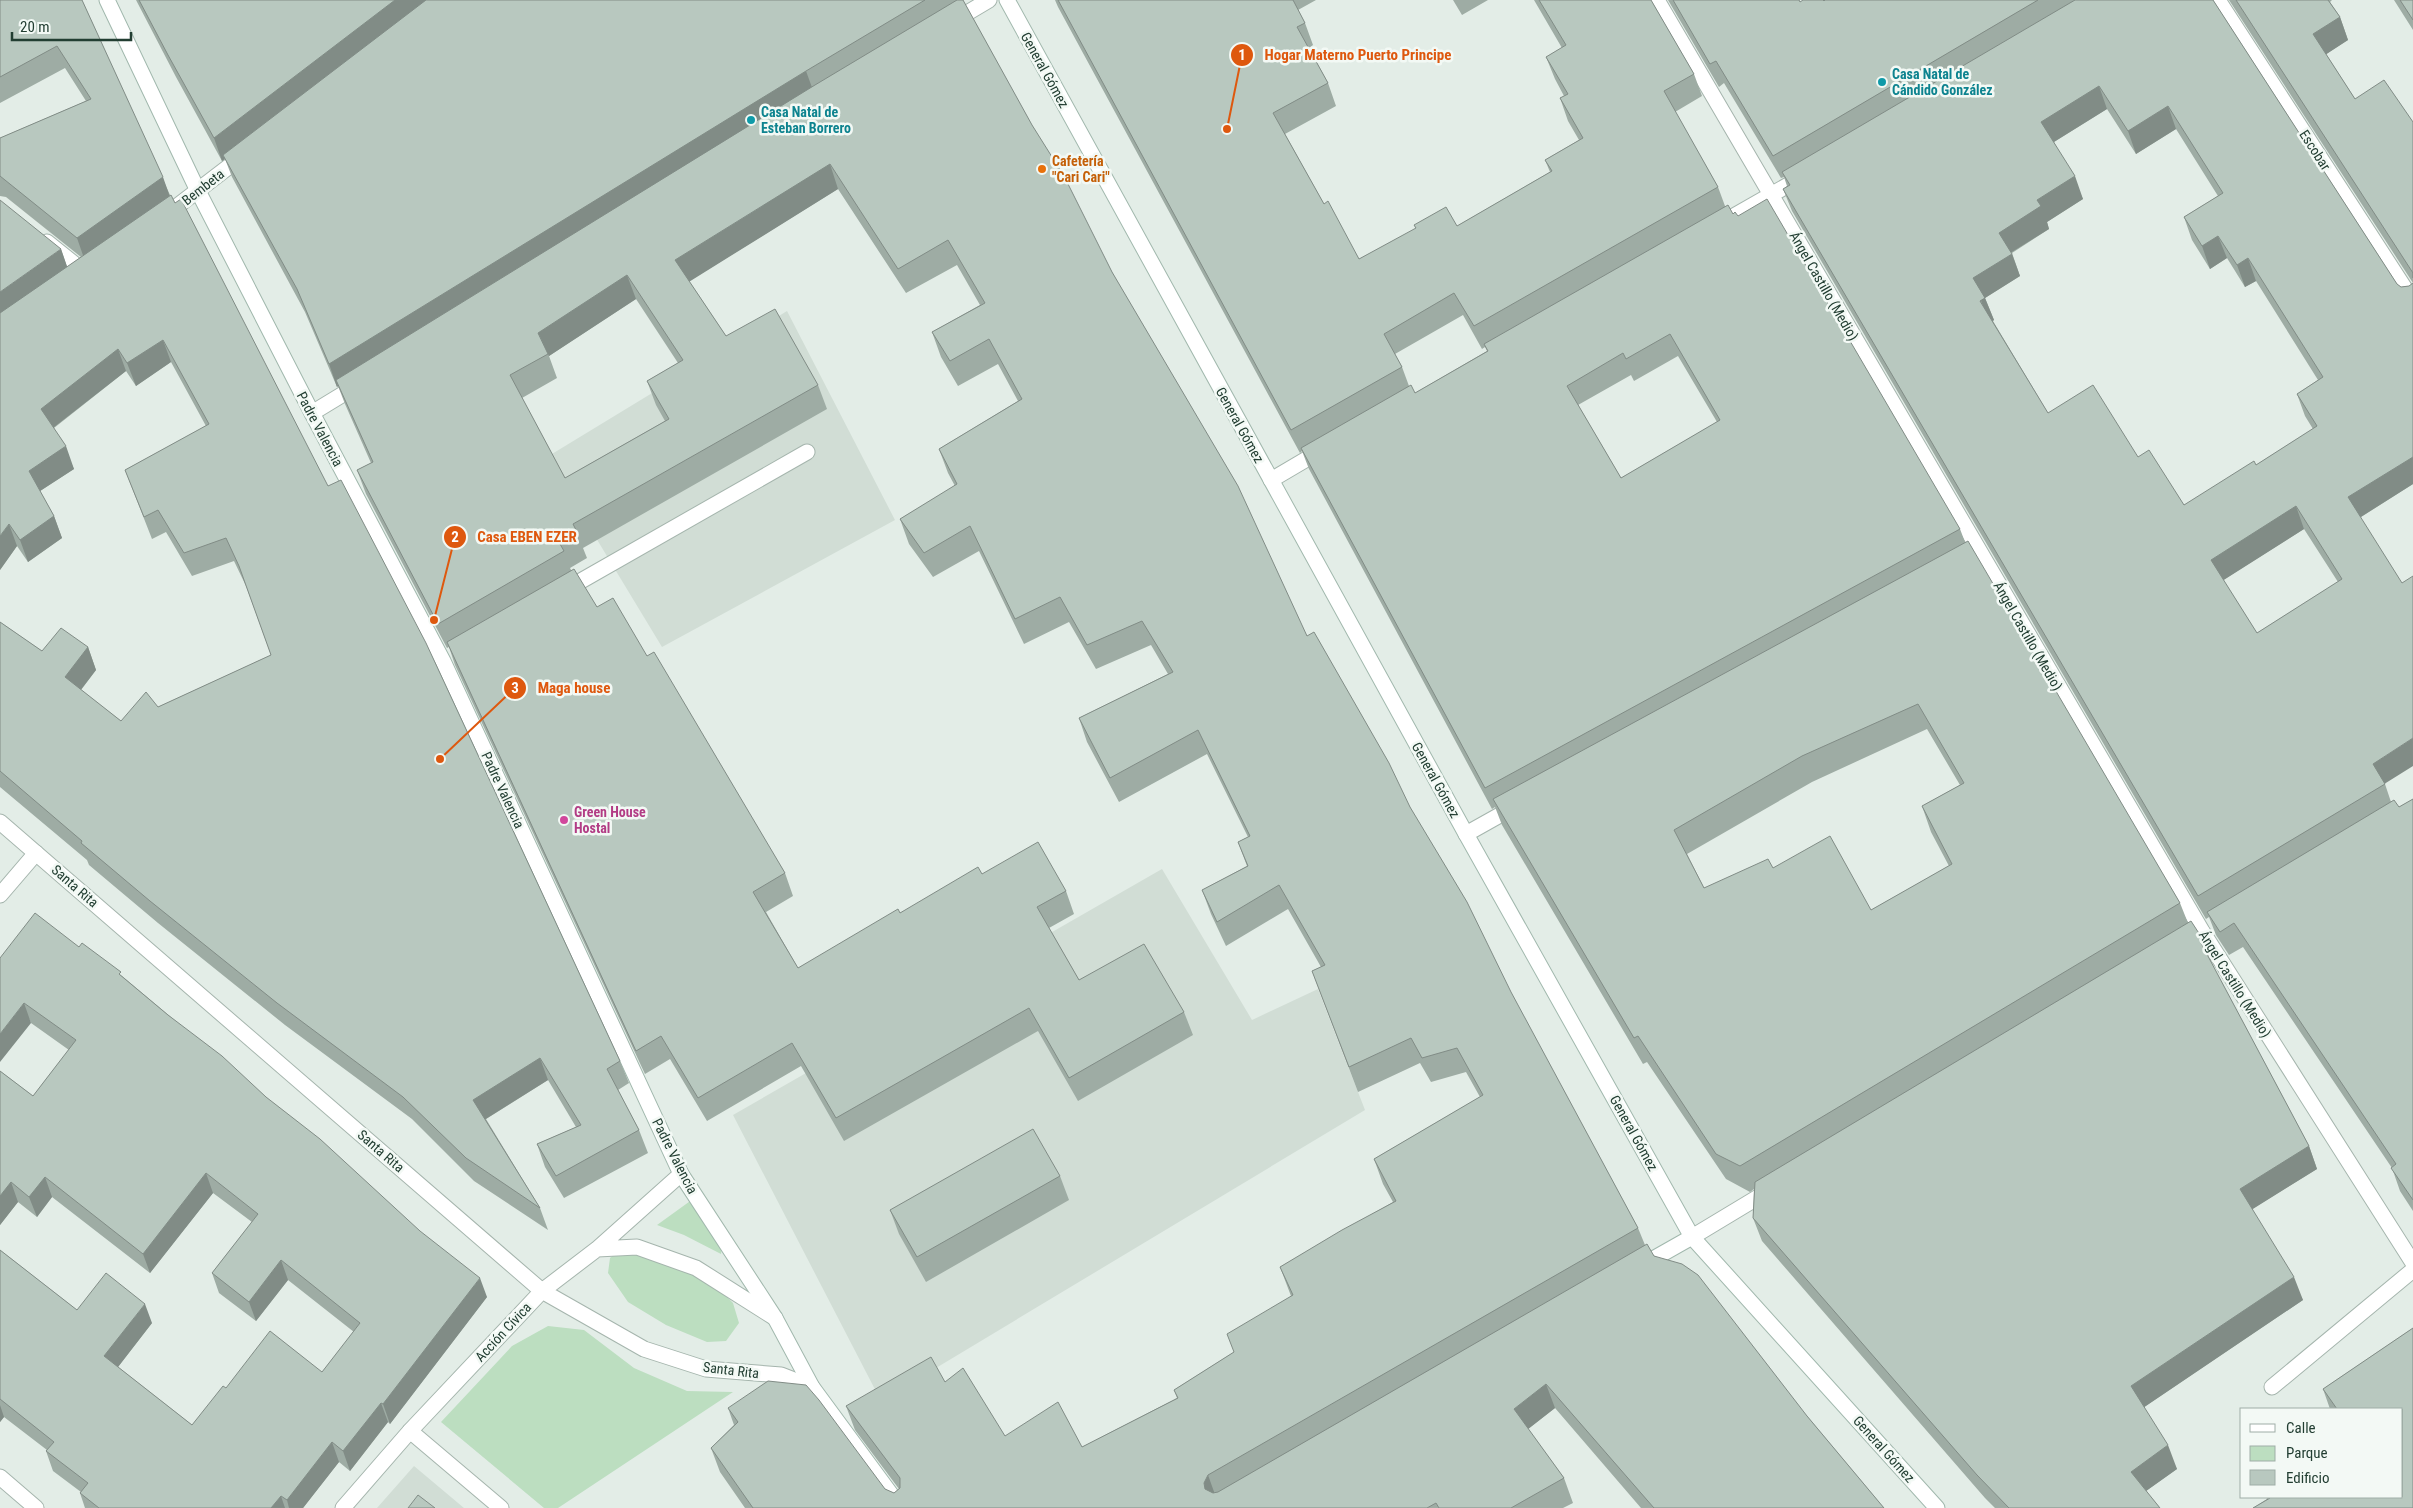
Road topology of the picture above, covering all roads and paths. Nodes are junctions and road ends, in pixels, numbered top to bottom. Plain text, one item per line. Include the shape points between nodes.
1 (106, 0) edge
2 (989, 0) edge
3 (1007, 0) edge
4 (1657, 0) edge
5 (2218, 0) edge
6 (937, 31) edge
7 (253, 149) edge
8 (1814, 170) edge
9 (198, 191) junction
10 (1771, 195) junction
11 (156, 222) edge
12 (1711, 229) edge
13 (38, 235) edge
14 (99, 260) edge
15 (83, 272) junction
16 (68, 282) edge
17 (2413, 301) edge
18 (371, 377) edge
19 (312, 413) junction
20 (1334, 443) edge
21 (806, 452) dead end
22 (1271, 480) junction
23 (555, 596) edge
24 (460, 651) edge
25 (443, 661) junction
26 (1525, 801) edge
27 (0, 822) edge
28 (1466, 834) junction
29 (36, 853) junction
30 (0, 895) edge
31 (2218, 922) edge
32 (2197, 934) junction
33 (681, 1174) junction
34 (1783, 1182) edge
35 (1692, 1237) junction
36 (598, 1249) junction
37 (2413, 1263) edge
38 (2413, 1270) edge
39 (1629, 1273) edge
40 (542, 1291) junction
41 (774, 1318) junction
42 (812, 1386) junction
43 (2272, 1387) dead end
44 (410, 1431) junction
45 (0, 1477) edge
46 (36, 1508) edge
47 (343, 1508) edge
48 (501, 1508) edge
49 (900, 1508) edge
50 (1937, 1508) edge

1 - 9 street, Padre Valencia
2 - 6 street
3 - 22 street, General Gómez
4 - 10 street, Ángel Castillo (Medio)
5 - 17 street, Escobar
7 - 9 street, Bembeta
8 - 10 street
9 - 11 street, Bembeta
9 - 19 street, Padre Valencia
10 - 12 street
10 - 32 street, Ángel Castillo (Medio) via 1976,557
13 - 15 street
14 - 15 street
15 - 16 street
18 - 19 street
19 - 25 street, Padre Valencia
20 - 22 street
21 - 23 street
22 - 28 street, General Gómez
24 - 25 street
25 - 33 street, Padre Valencia
26 - 28 street
27 - 29 street, Santa Rita
28 - 35 street, General Gómez
29 - 30 street
29 - 40 street, Santa Rita
31 - 32 street
32 - 37 street, Ángel Castillo (Medio)
33 - 36 street, Acción Cívica
33 - 41 street, Padre Valencia
34 - 35 street
35 - 39 street
35 - 50 street, General Gómez
36 - 40 street, Acción Cívica
36 - 41 street via 637,1247 696,1268
38 - 43 street
40 - 42 street, Santa Rita via 644,1349 706,1369 781,1375
40 - 44 street, Acción Cívica
41 - 42 street, Padre Valencia
42 - 49 street, Padre Valencia
44 - 47 street, Acción Cívica
44 - 48 street
45 - 46 street

